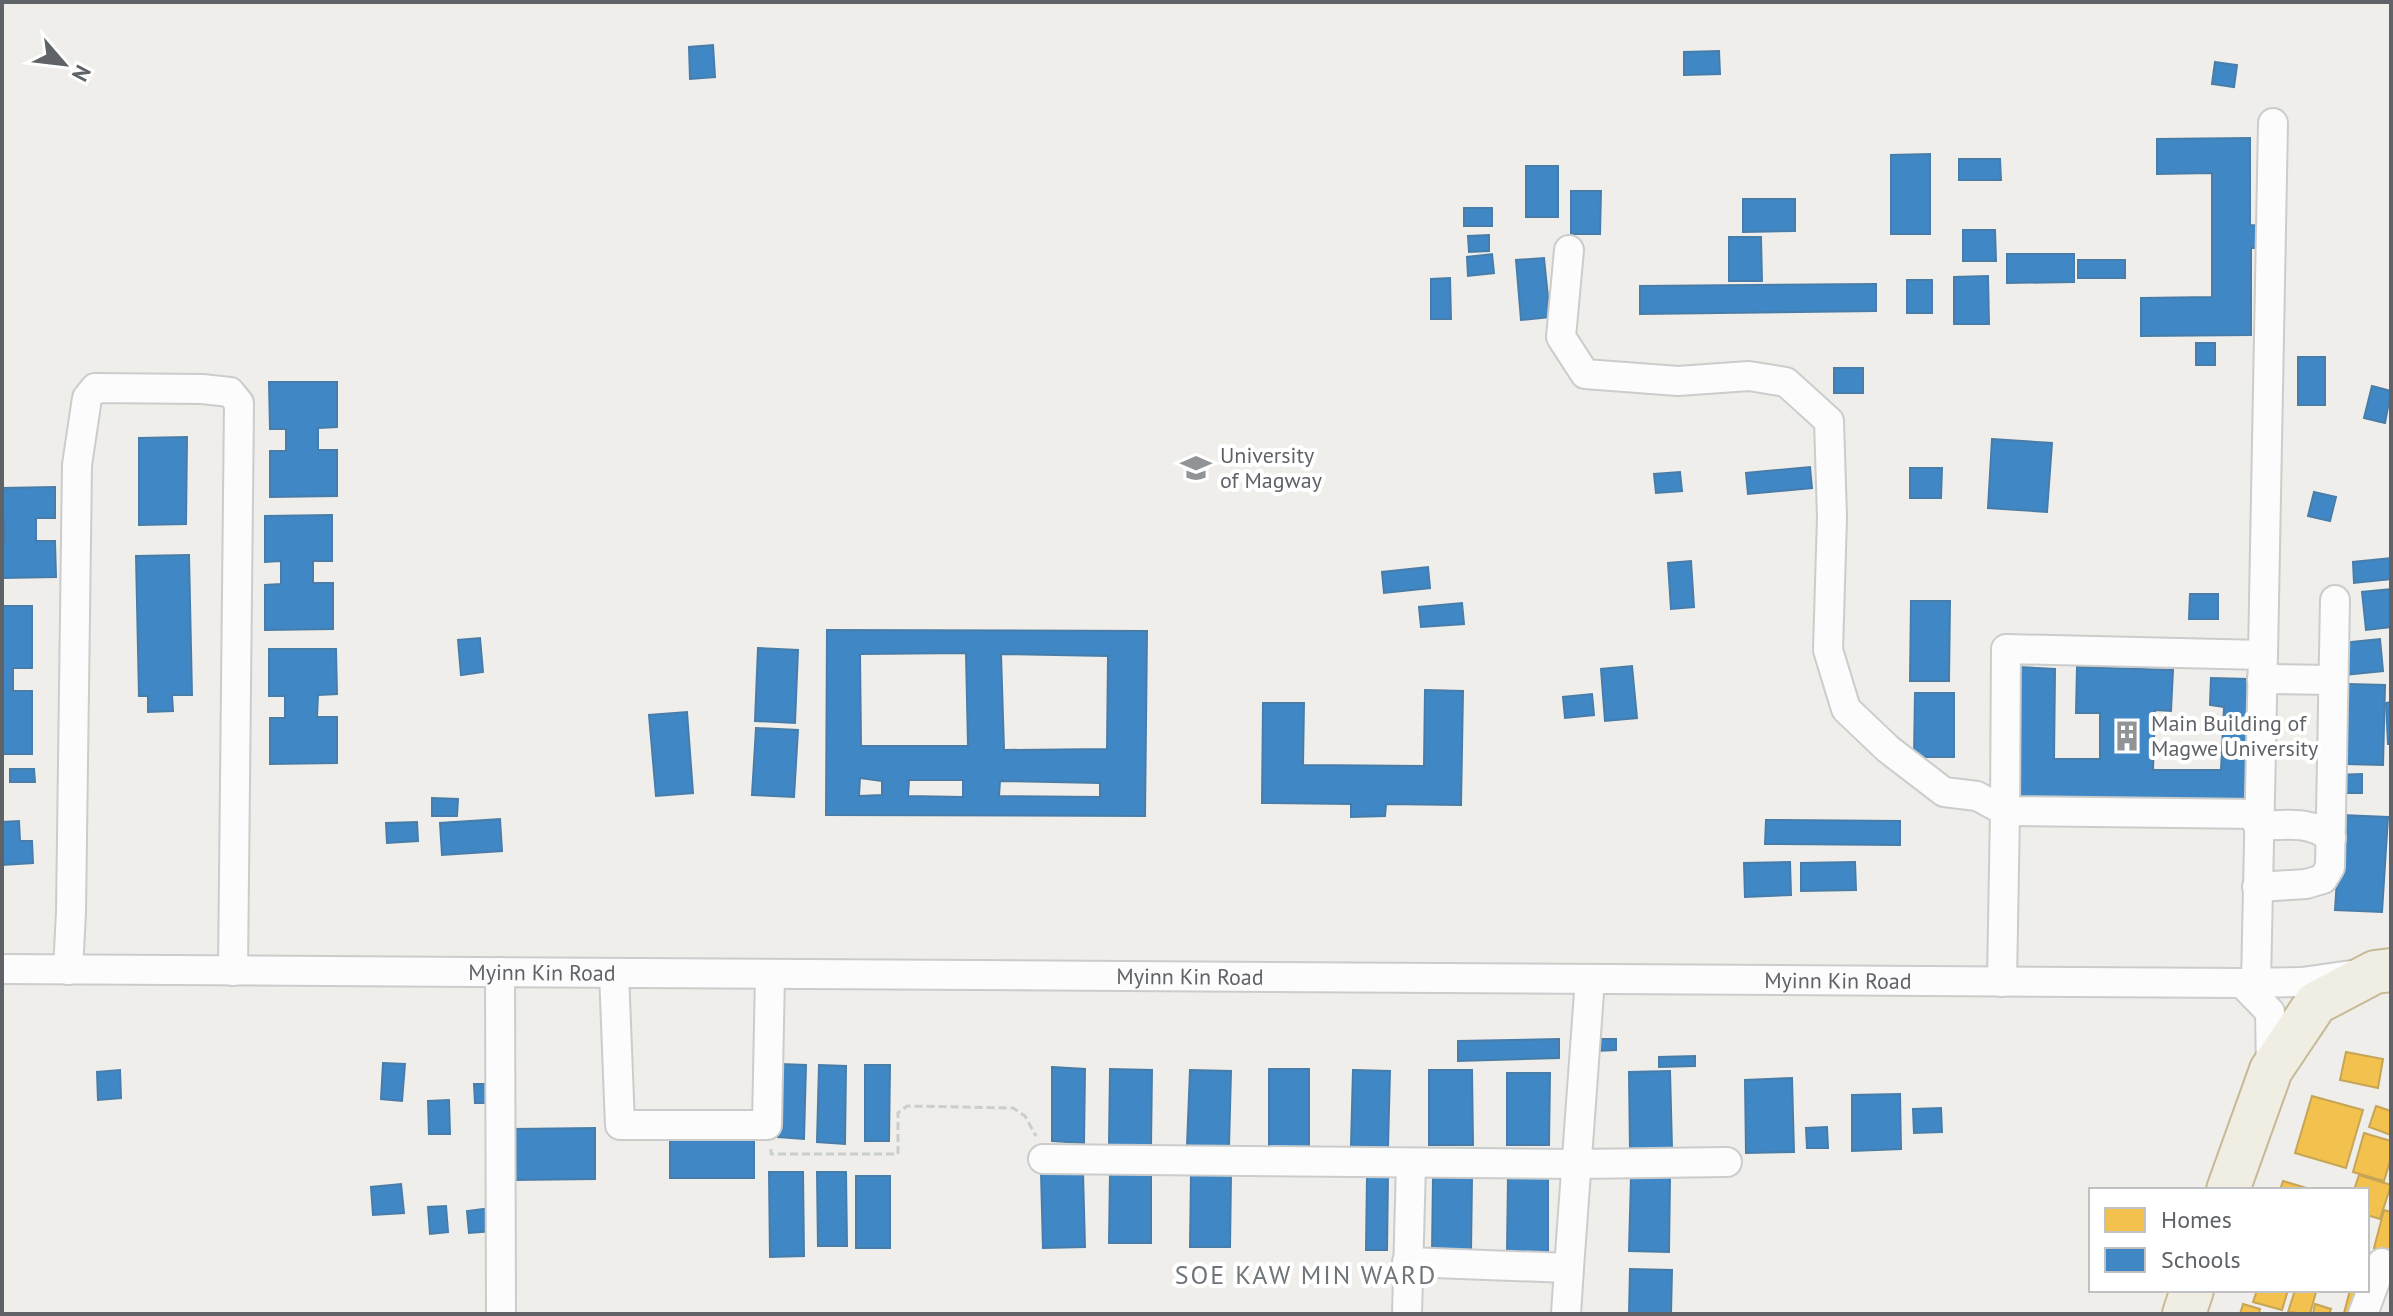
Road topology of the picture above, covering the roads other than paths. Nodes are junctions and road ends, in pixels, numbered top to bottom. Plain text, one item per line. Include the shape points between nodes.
1 (2273, 123) dead end
2 (1569, 250) dead end
3 (2335, 600) dead end
4 (2262, 667) junction
5 (2333, 680) junction
6 (2005, 811) junction
7 (2258, 820) junction
8 (2331, 838) junction
9 (2257, 887) junction
10 (2, 969) edge
11 (68, 970) junction
12 (233, 971) junction
13 (2383, 971) edge
14 (500, 972) junction
15 (614, 973) junction
16 (770, 974) junction
17 (1590, 979) junction
18 (2002, 982) junction
19 (2249, 983) junction
20 (2271, 1070) junction
21 (1043, 1159) road end
22 (1727, 1162) dead end
23 (1411, 1163) junction
24 (1577, 1164) junction
25 (2229, 1188) edge
26 (1407, 1262) junction
27 (2382, 1263) dead end
28 (1569, 1268) junction
29 (2191, 1292) edge
30 (501, 1314) edge
31 (1407, 1314) edge
32 (1566, 1314) edge
33 (2184, 1314) edge
34 (2363, 1314) edge

1 - 4 street
2 - 6 street via 1561,337 1585,374 1678,381 1749,376 1786,382 1829,421 1828,650 1846,709 1944,792 1977,796
3 - 5 street
4 - 5 street
4 - 6 street via 2006,649
4 - 7 street
5 - 8 street
6 - 7 street
6 - 18 street
7 - 8 street via 2309,825
7 - 9 street
8 - 9 street via 2330,867 2323,879
9 - 19 street
10 - 11 street, Myinn Kin Road
11 - 12 street, Myinn Kin Road
11 - 12 street via 77,465 87,398 95,388 202,389 230,392 239,403
12 - 14 street, Myinn Kin Road
13 - 19 street, Myinn Kin Road
13 - 20 highway via 2316,1003
14 - 15 street, Myinn Kin Road
14 - 30 street
15 - 16 street, Myinn Kin Road
15 - 16 street via 620,1125 767,1125
16 - 17 street, Myinn Kin Road
17 - 18 street, Myinn Kin Road
17 - 24 street
18 - 19 street, Myinn Kin Road
19 - 20 street via 2270,1012
20 - 25 highway
21 - 23 street
22 - 24 street
23 - 24 street
23 - 26 street
24 - 28 street
26 - 28 street
26 - 31 street
27 - 34 street
28 - 32 street
29 - 33 highway

